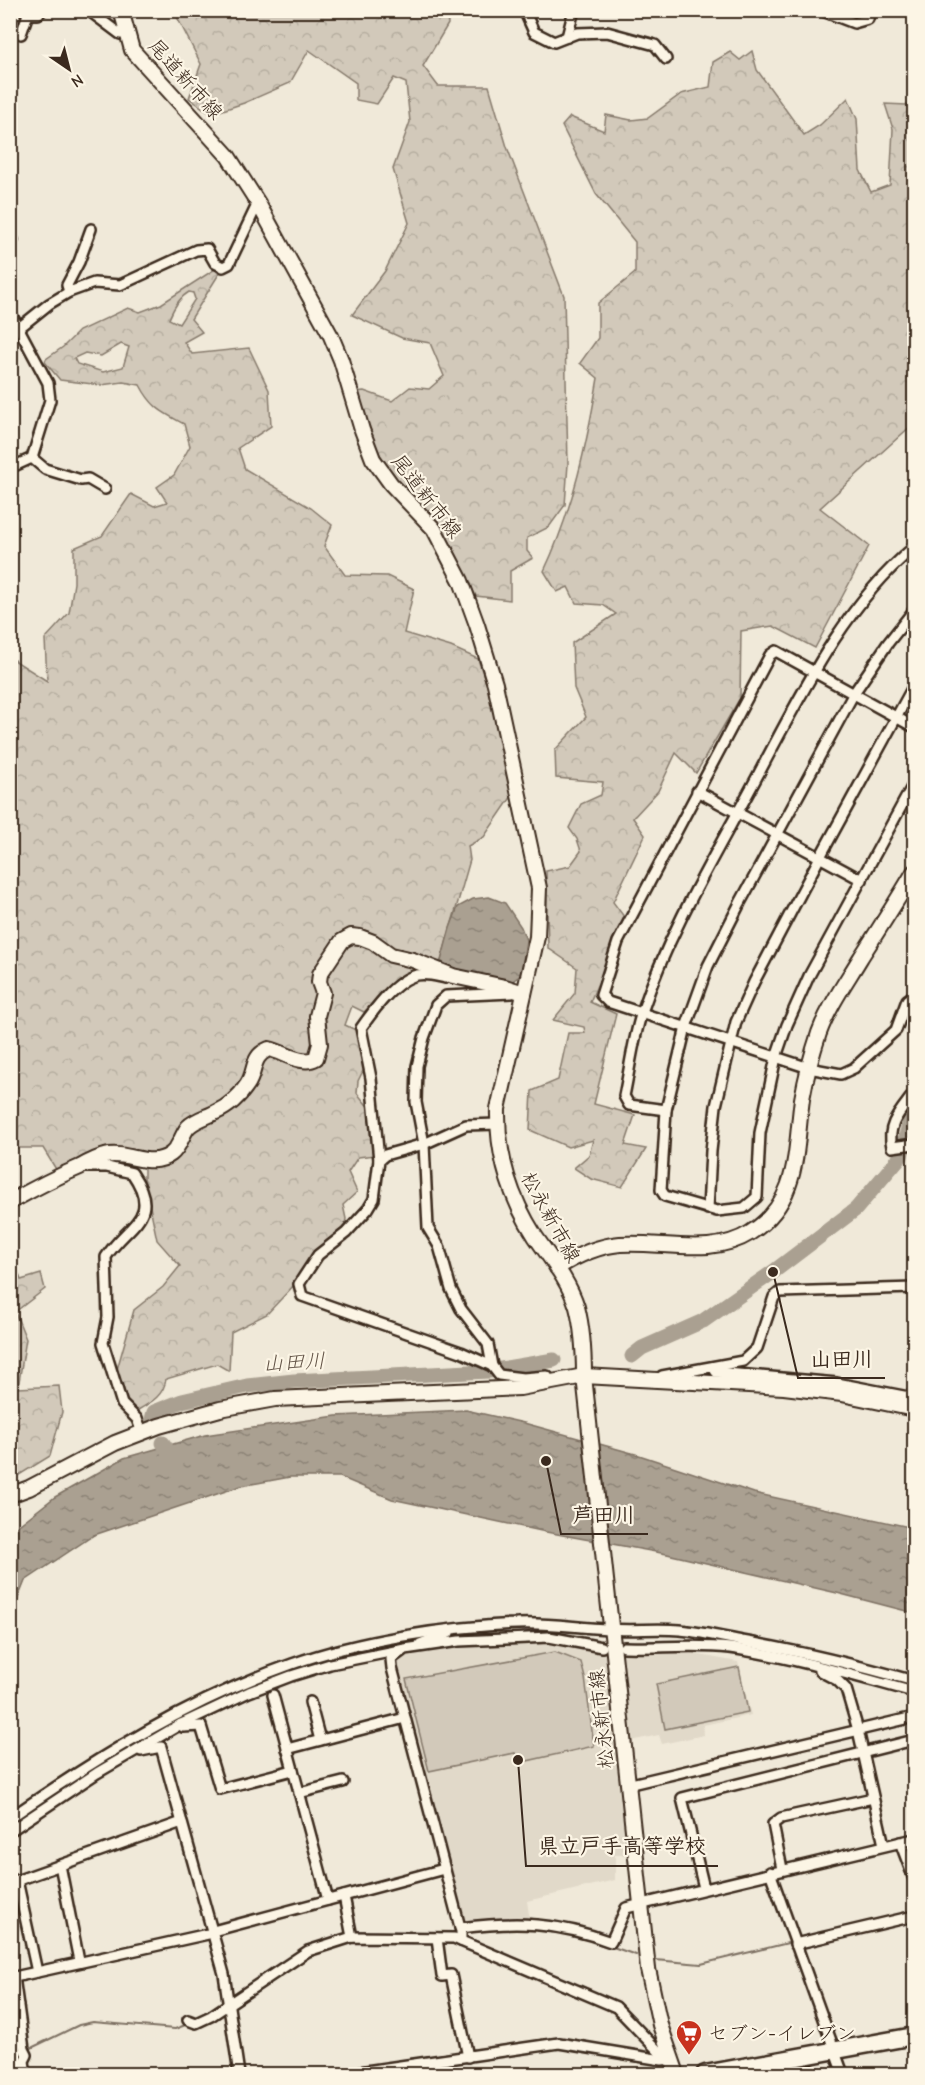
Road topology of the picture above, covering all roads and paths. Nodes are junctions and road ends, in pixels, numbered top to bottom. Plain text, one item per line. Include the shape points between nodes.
1 (42, 10) edge
2 (88, 10) edge
3 (122, 10) edge
4 (524, 10) edge
5 (574, 10) edge
6 (820, 10) edge
7 (870, 10) edge
8 (26, 12) edge
9 (127, 33) junction
10 (21, 34) dead end
11 (567, 36) junction
12 (666, 59) dead end
13 (258, 203) junction
14 (91, 229) dead end
15 (69, 292) junction
16 (10, 312) edge
17 (19, 328) junction
18 (32, 458) junction
19 (10, 468) edge
20 (105, 489) dead end
21 (915, 547) edge
22 (915, 610) edge
23 (814, 670) junction
24 (915, 686) edge
25 (854, 693) junction
26 (896, 717) junction
27 (915, 727) edge
28 (915, 783) edge
29 (697, 791) junction
30 (738, 813) junction
31 (777, 834) junction
32 (820, 857) junction
33 (915, 872) edge
34 (862, 880) junction
35 (453, 976) junction
36 (524, 993) junction
37 (915, 995) edge
38 (642, 1013) junction
39 (686, 1027) junction
40 (732, 1042) junction
41 (776, 1057) junction
42 (809, 1068) junction
43 (915, 1093) edge
44 (666, 1110) junction
45 (498, 1124) junction
46 (424, 1144) junction
47 (915, 1144) edge
48 (380, 1160) junction
49 (81, 1166) junction
50 (10, 1202) edge
51 (708, 1209) junction
52 (557, 1268) junction
53 (915, 1288) edge
54 (492, 1366) junction
55 (713, 1367) junction
56 (656, 1381) junction
57 (552, 1383) junction
58 (585, 1383) junction
59 (915, 1398) edge
60 (915, 1409) edge
61 (142, 1433) junction
62 (10, 1495) edge
63 (610, 1625) junction
64 (450, 1629) junction
65 (602, 1647) dead end
66 (624, 1647) dead end
67 (783, 1648) junction
68 (405, 1649) junction
69 (806, 1664) junction
70 (915, 1681) edge
71 (915, 1692) edge
72 (273, 1695) dead end
73 (310, 1702) dead end
74 (915, 1717) edge
75 (405, 1718) junction
76 (181, 1724) junction
77 (858, 1730) junction
78 (320, 1740) junction
79 (915, 1740) edge
80 (287, 1749) junction
81 (135, 1752) junction
82 (863, 1752) junction
83 (293, 1770) junction
84 (343, 1782) dead end
85 (627, 1785) junction
86 (299, 1793) junction
87 (873, 1798) junction
88 (10, 1818) edge
89 (182, 1822) junction
90 (10, 1831) edge
91 (915, 1839) edge
92 (900, 1842) junction
93 (884, 1845) junction
94 (60, 1865) junction
95 (444, 1869) junction
96 (783, 1869) junction
97 (770, 1872) junction
98 (915, 1879) edge
99 (14, 1881) edge
100 (704, 1888) junction
101 (344, 1896) junction
102 (328, 1900) junction
103 (640, 1903) junction
104 (915, 1916) edge
105 (211, 1932) junction
106 (352, 1934) junction
107 (461, 1934) junction
108 (437, 1938) junction
109 (795, 1944) junction
110 (79, 1961) junction
111 (37, 1972) junction
112 (12, 1977) edge
113 (227, 2001) junction
114 (192, 2022) dead end
115 (915, 2036) edge
116 (834, 2050) junction
117 (468, 2056) junction
118 (669, 2059) junction
119 (26, 2074) edge
120 (239, 2074) edge
121 (345, 2074) edge
122 (677, 2074) edge
123 (705, 2074) edge
124 (843, 2074) edge

1 - 8 street via 38,14
2 - 9 street via 120,34
3 - 9 main road, 尾道新市線
4 - 11 street via 534,32 554,42
5 - 11 street
6 - 7 street via 854,23 868,19
8 - 10 street
9 - 13 main road, 尾道新市線 via 132,50 228,156
11 - 12 street via 607,32 656,45
13 - 15 street via 229,264 223,267 215,263 207,249 196,250 120,285 94,283
13 - 36 main road, 尾道新市線 via 331,336 373,459 434,529 461,581 477,625 495,684 539,888 537,937
14 - 15 street via 67,285
15 - 17 street
16 - 17 street
17 - 18 street via 48,384 50,400
18 - 19 street
18 - 20 street via 45,469 88,479
21 - 23 street via 896,562 842,625
22 - 25 street
23 - 25 street
23 - 29 street via 777,651 770,655
23 - 30 street
24 - 26 street
25 - 26 street
25 - 31 street
26 - 27 street
26 - 32 street
28 - 34 street
29 - 30 street
29 - 38 street via 618,942 601,994 608,1002
30 - 31 street
30 - 38 street via 673,933
31 - 32 street
31 - 39 street via 708,966
32 - 34 street
32 - 40 street via 754,982 736,1022
33 - 42 main road via 834,999
34 - 41 street via 809,976
35 - 36 main road
35 - 48 street via 429,974 406,979 376,1007 361,1028
35 - 49 main road via 391,955 373,942 351,936 342,941 320,974 323,993 317,1016 320,1044 316,1058 302,1061 269,1048 255,1060 246,1086 218,1112 190,1126 170,1155 150,1161 105,1155
36 - 45 main road, 松永新市線
36 - 46 street via 456,994 446,996 436,1005 417,1066 416,1102
37 - 42 street via 907,1000 896,1030 854,1068 841,1074
38 - 39 street
38 - 44 street via 624,1096 629,1105
39 - 40 street
39 - 44 street
40 - 41 street
40 - 51 street via 716,1106
41 - 42 street
41 - 51 street via 760,1133 757,1197 744,1208
42 - 52 main road via 789,1187 774,1214 762,1225 730,1243 714,1246 606,1246 574,1257
43 - 47 street via 892,1121 889,1137 892,1147
44 - 51 street via 661,1190 665,1196
45 - 46 street via 466,1125
45 - 52 main road, 松永新市線 via 500,1154 513,1197
46 - 48 street
46 - 54 street via 428,1228 439,1246 460,1309 488,1344
48 - 54 street via 374,1199 346,1233 318,1255 299,1284 302,1296
49 - 50 main road
49 - 61 street via 132,1173 145,1200 137,1223 106,1257 108,1317 103,1343 122,1404 137,1419
52 - 58 main road, 松永新市線 via 577,1306
53 - 55 street via 780,1292 774,1297 757,1348 743,1361
54 - 57 street via 498,1376 547,1376
55 - 56 street via 659,1377
55 - 59 street via 717,1372 837,1383
56 - 58 main road
56 - 60 main road via 784,1387
57 - 58 main road
57 - 61 main road via 520,1388 275,1399 220,1409
58 - 63 main road, 松永新市線
61 - 62 main road
63 - 64 street via 520,1623
63 - 67 street via 681,1630
63 - 85 main road, 松永新市線
64 - 68 street via 449,1634
64 - 88 street via 369,1643 293,1664 234,1687 77,1771
65 - 68 street via 534,1637
66 - 69 street via 727,1648
67 - 69 street via 783,1652
67 - 70 street
68 - 75 street via 391,1659
68 - 76 street via 291,1676
69 - 71 street
69 - 77 street via 846,1689
72 - 80 street
73 - 78 street
74 - 77 street
75 - 78 street
75 - 95 street
76 - 81 street
76 - 83 street via 201,1726 220,1789
77 - 82 street
77 - 85 street
78 - 80 street
79 - 82 street
80 - 83 street
81 - 89 street via 161,1747
81 - 90 street
82 - 87 street
82 - 100 street via 682,1798
83 - 86 street
84 - 86 street
85 - 103 main road, 松永新市線
86 - 102 street
87 - 93 street
87 - 96 street via 781,1818 773,1824
89 - 94 street
89 - 105 street
91 - 92 street
92 - 93 street
92 - 98 street
93 - 96 street
94 - 99 street
94 - 110 street
95 - 101 street
95 - 107 street
96 - 97 street
97 - 100 street
97 - 109 street
99 - 111 street
100 - 103 street
101 - 102 street
101 - 106 street
102 - 105 street
103 - 107 street via 626,1908 611,1942 556,1926 513,1922
103 - 118 main road, 松永新市線 via 648,1970
104 - 109 street
105 - 110 street
105 - 113 street via 224,1974
106 - 108 street
106 - 113 street via 308,1951
107 - 108 street
107 - 118 street via 616,2007
108 - 117 street via 442,1976 451,1975
109 - 116 street
110 - 111 street
111 - 112 street
112 - 119 street
113 - 114 street
113 - 120 street
115 - 116 highway
116 - 123 highway
116 - 124 street
117 - 118 street via 559,2043
117 - 121 street
118 - 122 main road, 松永新市線

